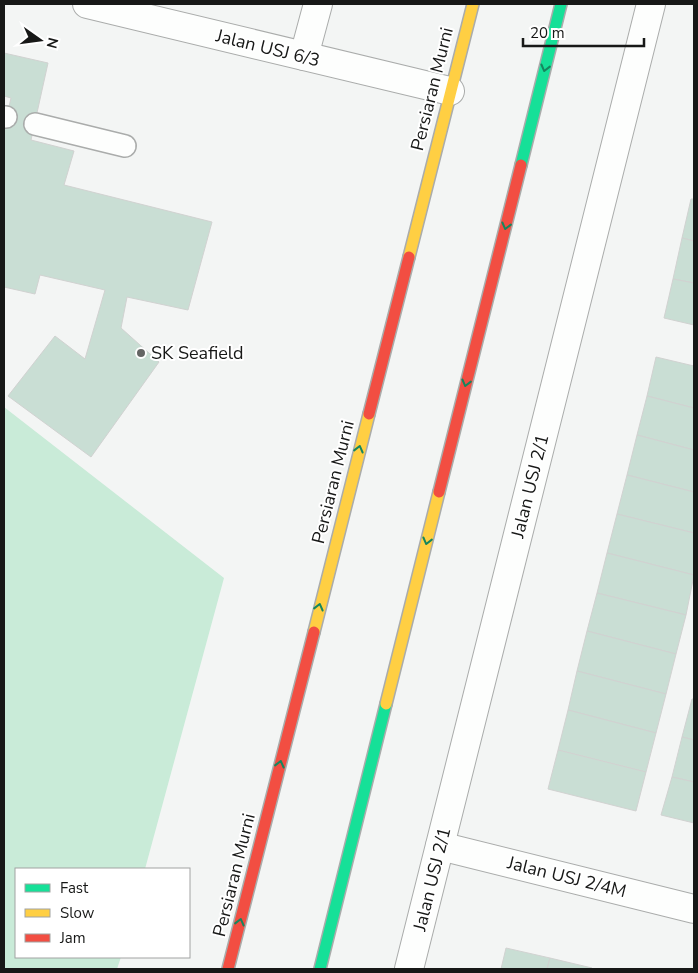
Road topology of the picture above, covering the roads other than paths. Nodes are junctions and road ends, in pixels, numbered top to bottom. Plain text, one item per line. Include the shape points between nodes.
1 (87, 4) edge
2 (318, 4) edge
3 (473, 4) edge
4 (561, 4) edge
5 (651, 4) edge
6 (304, 56) junction
7 (450, 91) junction
8 (35, 124) dead end
9 (125, 146) dead end
10 (440, 846) junction
11 (694, 909) edge
12 (228, 969) edge
13 (320, 969) edge
14 (410, 969) edge

1 - 6 street, Jalan USJ 6/3
2 - 6 street
3 - 7 main road, Persiaran Murni
4 -> 13 main road
5 - 10 street, Jalan USJ 2/1
6 - 7 street, Jalan USJ 6/3
12 -> 7 main road, Persiaran Murni
8 - 9 lane
10 - 11 street, Jalan USJ 2/4M
10 - 14 street, Jalan USJ 2/1

